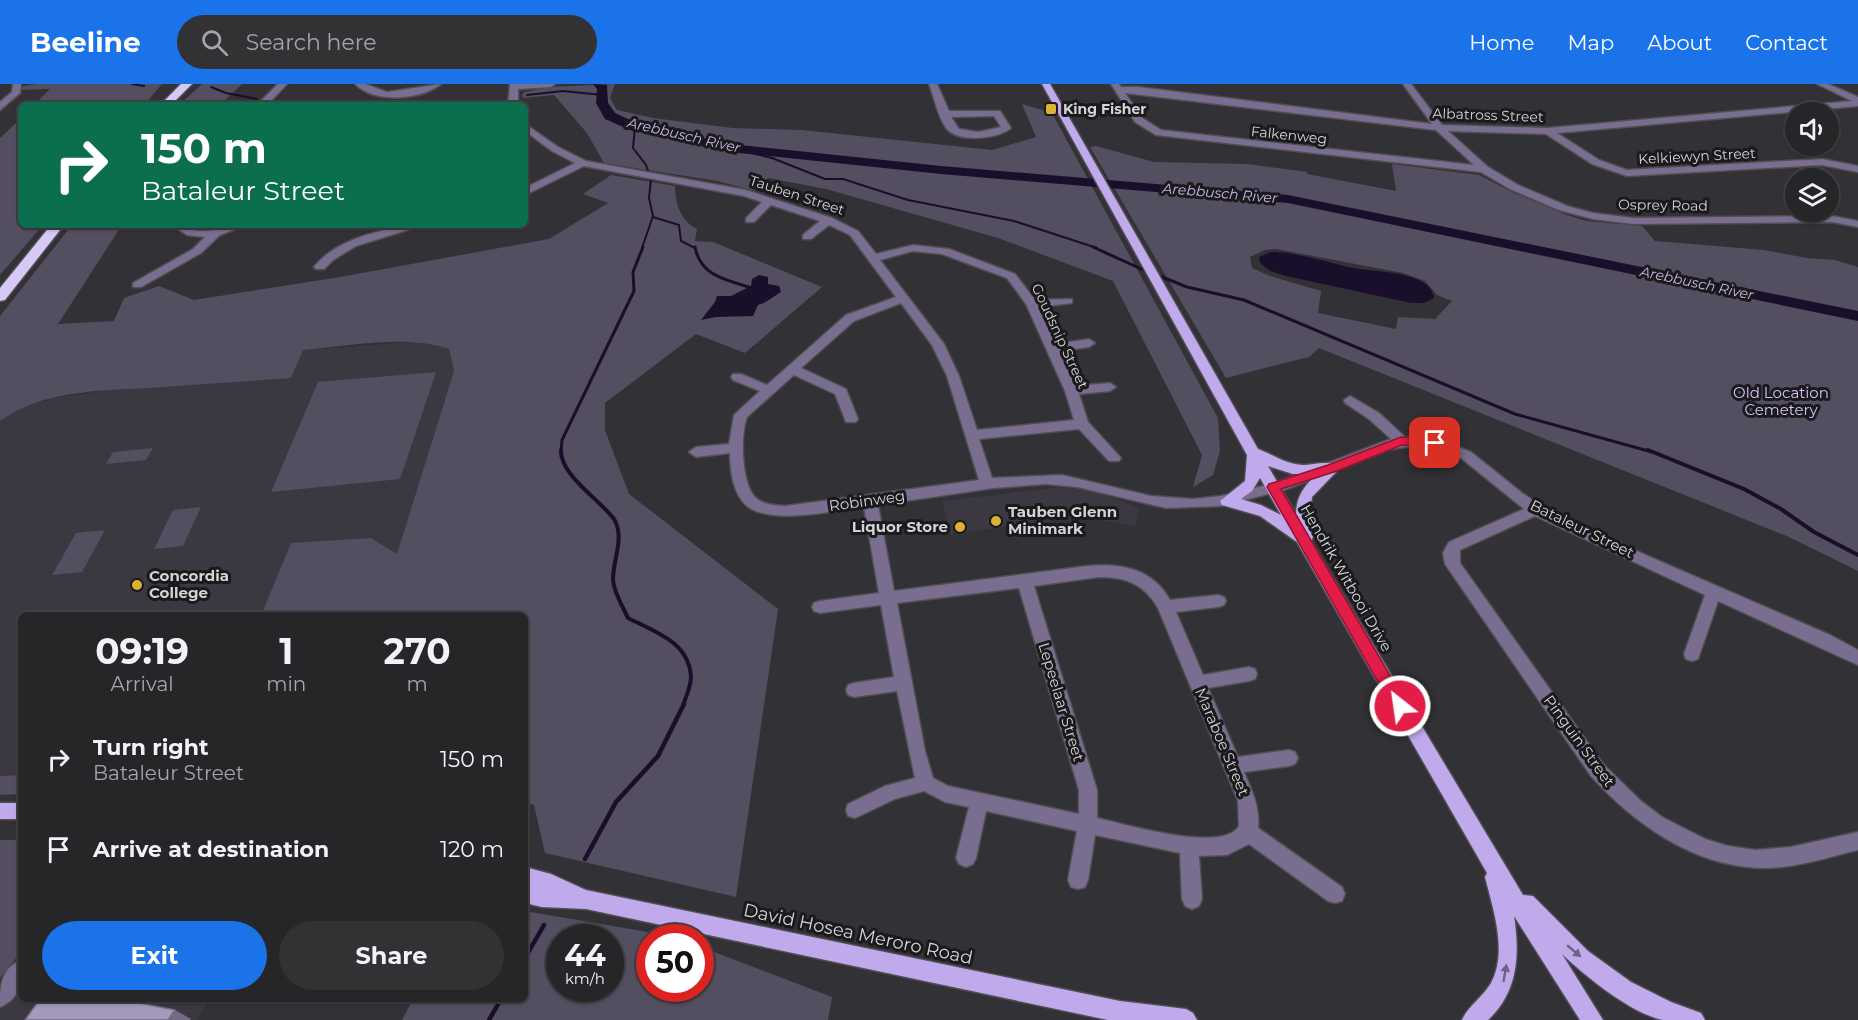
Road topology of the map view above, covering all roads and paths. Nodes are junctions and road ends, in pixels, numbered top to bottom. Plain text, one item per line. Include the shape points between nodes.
1 (17, 84) edge
2 (171, 84) edge
3 (188, 84) edge
4 (283, 84) edge
5 (359, 84) edge
6 (437, 84) edge
7 (551, 84) edge
8 (933, 84) edge
9 (1046, 84) edge
10 (1407, 84) edge
11 (1821, 84) edge
12 (514, 85) edge
13 (1116, 87) edge
14 (169, 101) edge
15 (156, 102) edge
16 (265, 102) edge
17 (513, 102) edge
18 (1858, 102) edge
19 (0, 107) edge
20 (946, 114) junction
21 (1439, 128) junction
22 (528, 130) edge
23 (1548, 131) junction
24 (583, 163) junction
25 (1484, 169) junction
26 (1858, 169) edge
27 (528, 190) edge
28 (769, 201) junction
29 (750, 220) dead end
30 (828, 220) junction
31 (1858, 224) edge
32 (56, 228) edge
33 (180, 228) edge
34 (232, 228) edge
35 (408, 228) edge
36 (216, 233) junction
37 (807, 237) dead end
38 (874, 258) junction
39 (320, 267) dead end
40 (137, 285) dead end
41 (0, 297) edge
42 (903, 298) junction
43 (1068, 301) dead end
44 (1032, 304) junction
45 (1089, 344) dead end
46 (1051, 348) junction
47 (792, 369) junction
48 (736, 377) dead end
49 (1110, 387) dead end
50 (768, 390) junction
51 (1071, 391) junction
52 (1350, 400) dead end
53 (851, 419) dead end
54 (1082, 424) junction
55 (971, 435) junction
56 (1401, 441) junction
57 (737, 448) junction
58 (1254, 451) junction
59 (696, 452) dead end
60 (1114, 458) dead end
61 (1333, 468) junction
62 (987, 484) junction
63 (1273, 487) junction
64 (870, 501) junction
65 (1227, 501) junction
66 (1535, 510) junction
67 (1308, 549) junction
68 (1025, 582) junction
69 (1714, 591) junction
70 (887, 598) junction
71 (1218, 601) dead end
72 (820, 607) dead end
73 (1166, 608) junction
74 (1692, 654) dead end
75 (1858, 658) edge
76 (1249, 674) dead end
77 (904, 683) junction
78 (1196, 683) junction
79 (854, 690) dead end
80 (1289, 758) dead end
81 (1233, 766) junction
82 (925, 783) junction
83 (979, 802) junction
84 (855, 810) dead end
85 (0, 811) edge
86 (18, 811) edge
87 (1088, 823) junction
88 (1248, 832) junction
89 (1858, 841) edge
90 (1189, 846) junction
91 (966, 858) dead end
92 (1491, 862) junction
93 (528, 877) edge
94 (1078, 880) dead end
95 (1335, 894) dead end
96 (528, 895) edge
97 (586, 899) junction
98 (1192, 899) dead end
99 (18, 974) edge
100 (0, 997) edge
101 (1128, 1016) edge
102 (1186, 1020) edge
103 (1473, 1020) edge
104 (1592, 1020) edge
105 (1694, 1020) edge

1 - 19 street via 16,93
2 - 15 highway
3 - 14 highway
4 - 16 street
5 - 6 street via 371,92 396,94
7 - 12 street
8 - 20 street
9 - 58 main road, Hendrik Witbooi Drive
10 - 21 street, Osprey Road
11 - 18 street
12 - 17 street
13 - 21 street, Albatross Street
13 - 25 street, Falkenweg via 1140,122 1159,134
18 - 23 street, Albatross Street
20 - 20 street via 997,112 1006,128 1000,132 961,133 952,129
21 - 23 street, Albatross Street
21 - 25 street, Osprey Road
22 - 24 street, Tauben Street
23 - 26 street, Kelkiewyn Street via 1594,161 1627,173 1822,162
24 - 27 street
24 - 28 street, Tauben Street via 711,185
25 - 31 street, Osprey Road via 1563,208 1616,220 1832,219
28 - 29 street
28 - 30 street, Tauben Street
30 - 37 street
30 - 38 street, Tauben Street via 854,233
32 - 41 highway
33 - 36 street via 184,232
34 - 36 street
35 - 39 street via 343,247
36 - 40 street via 197,251
38 - 42 street, Tauben Street
38 - 44 street, Goudsnip Street via 913,248 945,251 1011,276
42 - 47 street, Robinweg via 850,318
42 - 55 street, Tauben Street via 946,358
43 - 44 street
44 - 46 street, Goudsnip Street
45 - 46 street
46 - 51 street, Goudsnip Street
47 - 50 street, Robinweg
47 - 53 street via 841,392
48 - 50 street
49 - 51 street
50 - 57 street, Robinweg via 737,422
51 - 54 street, Goudsnip Street
52 - 56 street
54 - 55 street
54 - 60 street, Goudsnip Street
55 - 62 street, Tauben Street
56 - 61 street, Bataleur Street
56 - 66 street, Bataleur Street via 1435,443 1453,449 1485,469
57 - 59 street
57 - 64 street, Robinweg via 742,491 756,506 785,511
58 - 61 main road via 1288,470
58 - 63 main road, Hendrik Witbooi Drive
58 - 65 main road via 1255,477
61 - 63 street, Bataleur Street
61 - 67 main road via 1310,488 1303,500
62 - 64 street, Robinweg
62 - 65 street, Robinweg via 1072,480 1166,503
63 - 65 street, Robinweg
63 - 67 main road, Hendrik Witbooi Drive
64 - 70 street
65 - 67 main road via 1252,505 1269,514 1292,530
66 - 69 street, Bataleur Street
66 - 89 street, Pinguin Street via 1454,546 1453,564 1617,794 1677,836 1714,852 1781,858
67 - 92 main road, Hendrik Witbooi Drive
68 - 70 street, Maraboe Street
68 - 73 street, Maraboe Street via 1123,572 1152,585
68 - 87 street, Lepeelaar Street via 1088,790
69 - 74 street
69 - 75 street, Bataleur Street
70 - 72 street, Maraboe Street
70 - 77 street
71 - 73 street
73 - 78 street, Maraboe Street
76 - 78 street
77 - 79 street
77 - 82 street
78 - 81 street, Maraboe Street
80 - 81 street
81 - 88 street, Maraboe Street via 1250,812
82 - 83 street via 945,794
82 - 84 street via 891,792
83 - 87 street
83 - 91 street
85 - 86 main road
87 - 90 street
87 - 94 street, Lepeelaar Street
88 - 90 street via 1227,847
88 - 95 street
90 - 98 street
103 -> 92 main road via 1488,1008 1503,984 1510,945
92 - 104 main road, Hendrik Witbooi Drive
92 -> 105 main road via 1566,945 1602,975 1637,997
93 - 97 main road, David Hosea Meroro Road
96 - 97 main road, David Hosea Meroro Road
97 - 101 main road, David Hosea Meroro Road
99 - 100 street
101 - 102 main road, David Hosea Meroro Road

